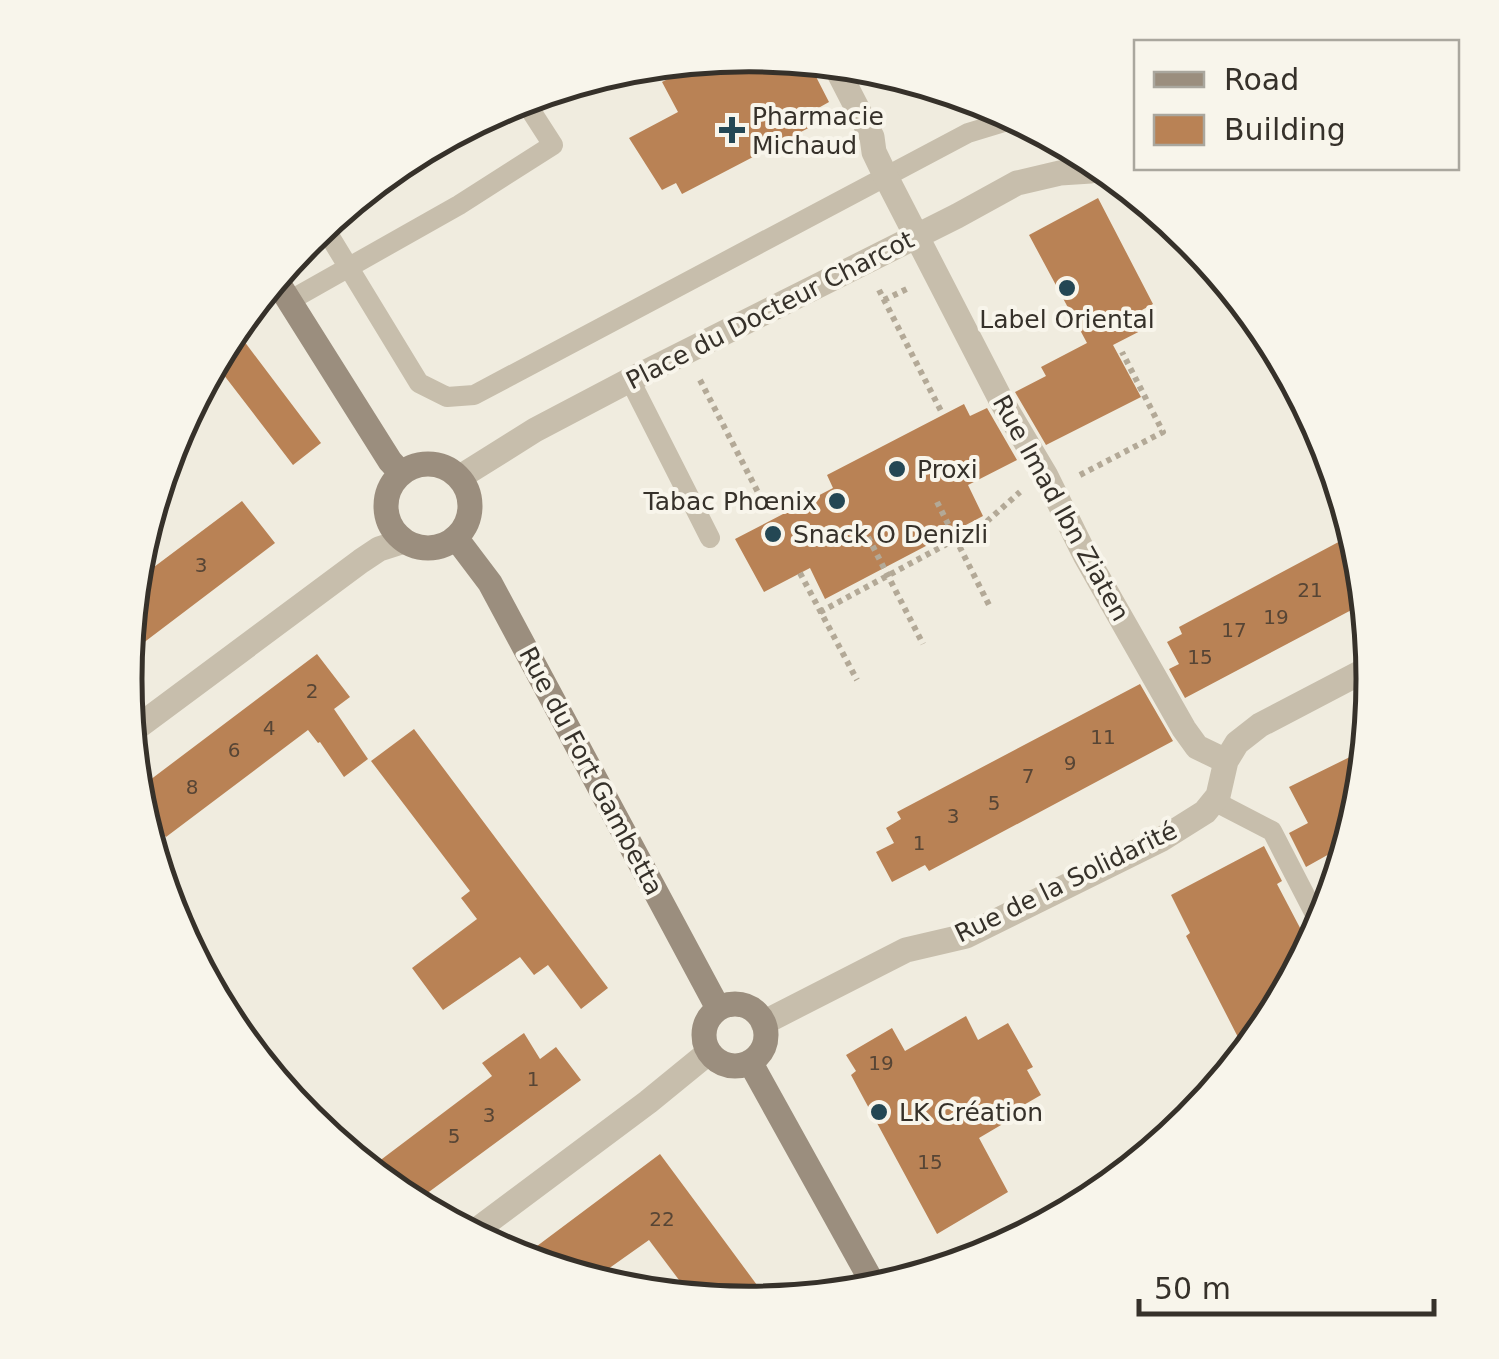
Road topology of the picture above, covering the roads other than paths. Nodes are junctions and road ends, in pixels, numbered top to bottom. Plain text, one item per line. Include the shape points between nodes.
1 (842, 80) edge
2 (532, 113) edge
3 (996, 125) edge
4 (1082, 172) edge
5 (886, 177) junction
6 (917, 236) junction
7 (331, 239) edge
8 (348, 267) junction
9 (283, 292) edge
10 (630, 380) junction
11 (401, 473) junction
12 (460, 476) junction
13 (456, 538) junction
14 (710, 538) dead end
15 (404, 541) junction
16 (1356, 675) edge
17 (144, 722) edge
18 (1226, 761) junction
19 (1214, 801) junction
20 (1312, 908) edge
21 (718, 1008) junction
22 (764, 1023) junction
23 (708, 1053) junction
24 (750, 1062) junction
25 (483, 1225) edge
26 (869, 1275) edge

1 - 5 street, Rue Imad Ibn Ziaten
2 - 8 lane via 553,146
3 - 5 lane
4 - 6 street, Place du Docteur Charcot via 1017,183
5 - 6 street, Rue Imad Ibn Ziaten
5 - 8 lane via 474,396 446,397 419,383
6 - 10 street, Place du Docteur Charcot
6 - 18 street, Rue Imad Ibn Ziaten via 1184,728 1197,746
7 - 8 lane
8 - 9 lane
9 - 11 street
10 - 12 street, Place du Docteur Charcot
10 - 14 lane
11 - 12 street via 425,463
11 - 15 street via 386,508
12 - 13 street via 471,501 466,528
13 - 15 street via 431,548
13 - 21 street, Rue du Fort Gambetta via 490,584
15 - 17 street via 361,561
16 - 18 street via 1260,725 1237,742
18 - 19 street
19 - 20 lane via 1272,831
19 - 22 street, Rue de la Solidarité via 1162,839 1020,910 966,936 906,950
21 - 22 street via 744,1005
21 - 23 street via 704,1028
22 - 24 street via 764,1045
23 - 24 street via 728,1066
23 - 25 street
24 - 26 street

